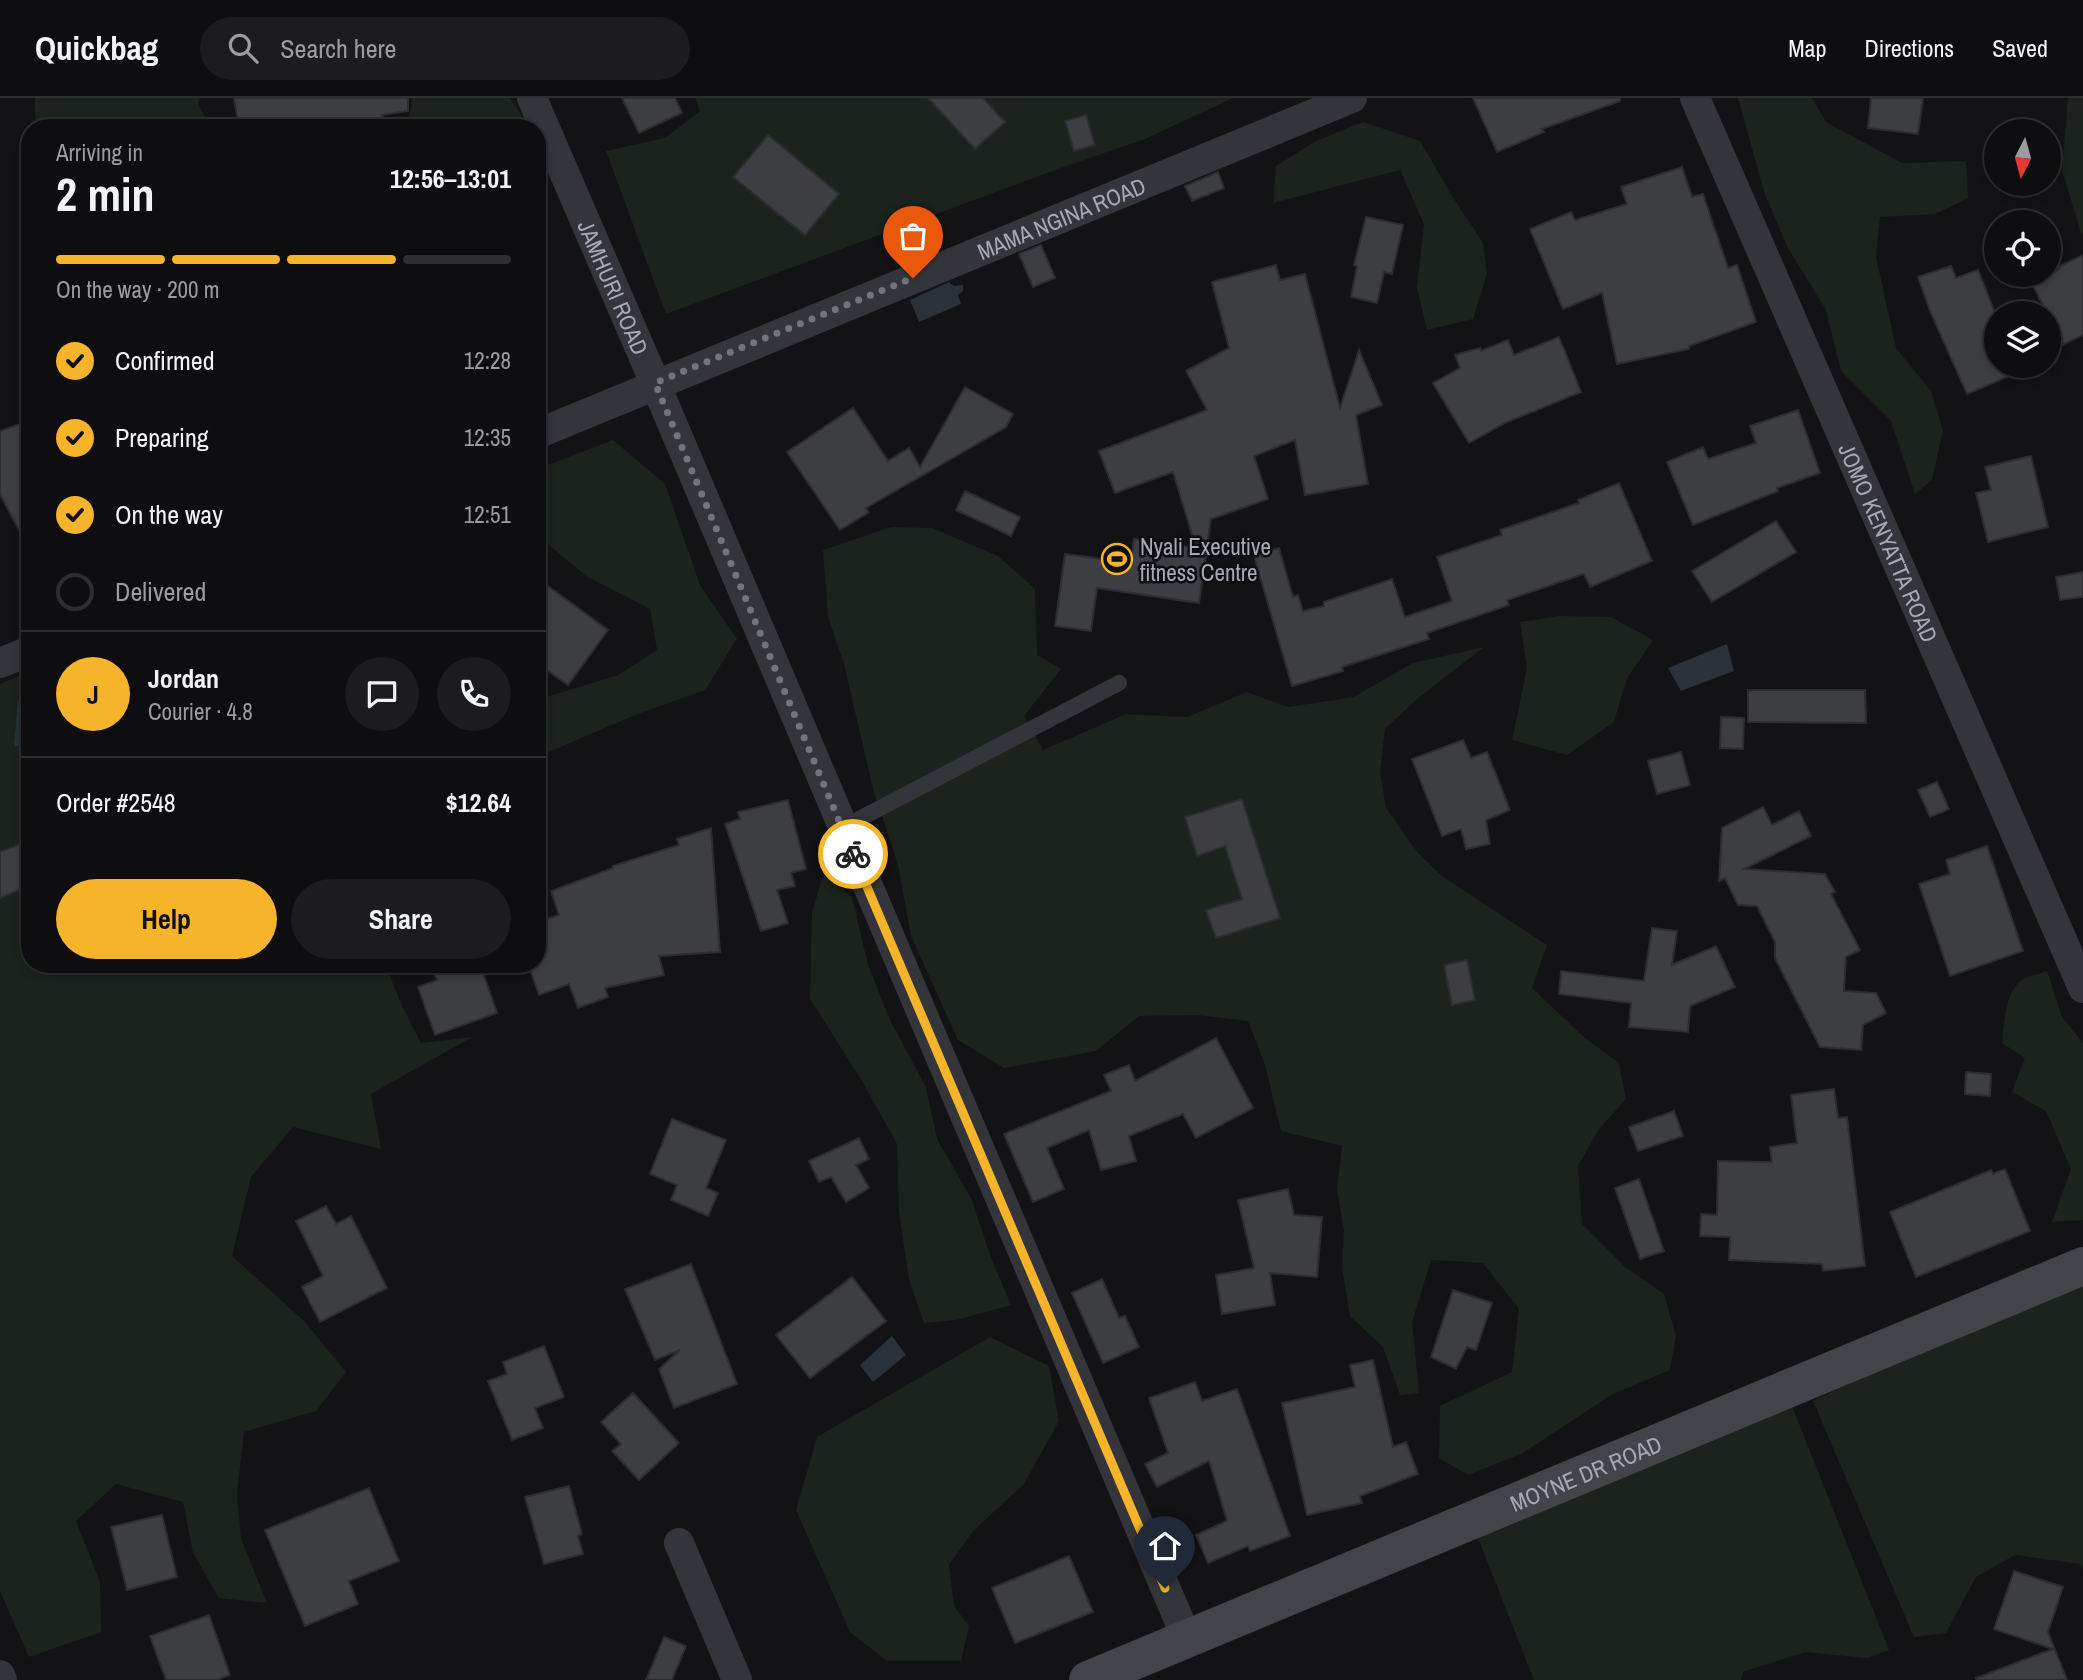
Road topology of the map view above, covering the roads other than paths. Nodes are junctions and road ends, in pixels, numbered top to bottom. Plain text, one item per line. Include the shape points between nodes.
1 (532, 98) edge
2 (1352, 98) edge
3 (1695, 98) edge
4 (541, 119) edge
5 (546, 130) edge
6 (655, 383) junction
7 (546, 429) edge
8 (21, 655) edge
9 (0, 663) edge
10 (1119, 683) dead end
11 (842, 828) junction
12 (2083, 988) edge
13 (2083, 1266) edge
14 (679, 1544) dead end
15 (1186, 1639) junction
16 (0, 1675) edge
17 (2, 1680) edge
18 (737, 1680) edge
19 (1088, 1680) edge

1 - 4 street, JAMHURI ROAD
2 - 6 street, MAMA NGINA ROAD
3 - 12 street, JOMO KENYATTA ROAD
5 - 6 street, JAMHURI ROAD
6 - 7 street, MAMA NGINA ROAD
6 - 11 street, JAMHURI ROAD
8 - 9 street
10 - 11 lane
11 - 15 street, JAMHURI ROAD
13 - 15 main road, MOYNE DR ROAD
14 - 18 street
15 - 19 main road, MOYNE DR ROAD
16 - 17 street

